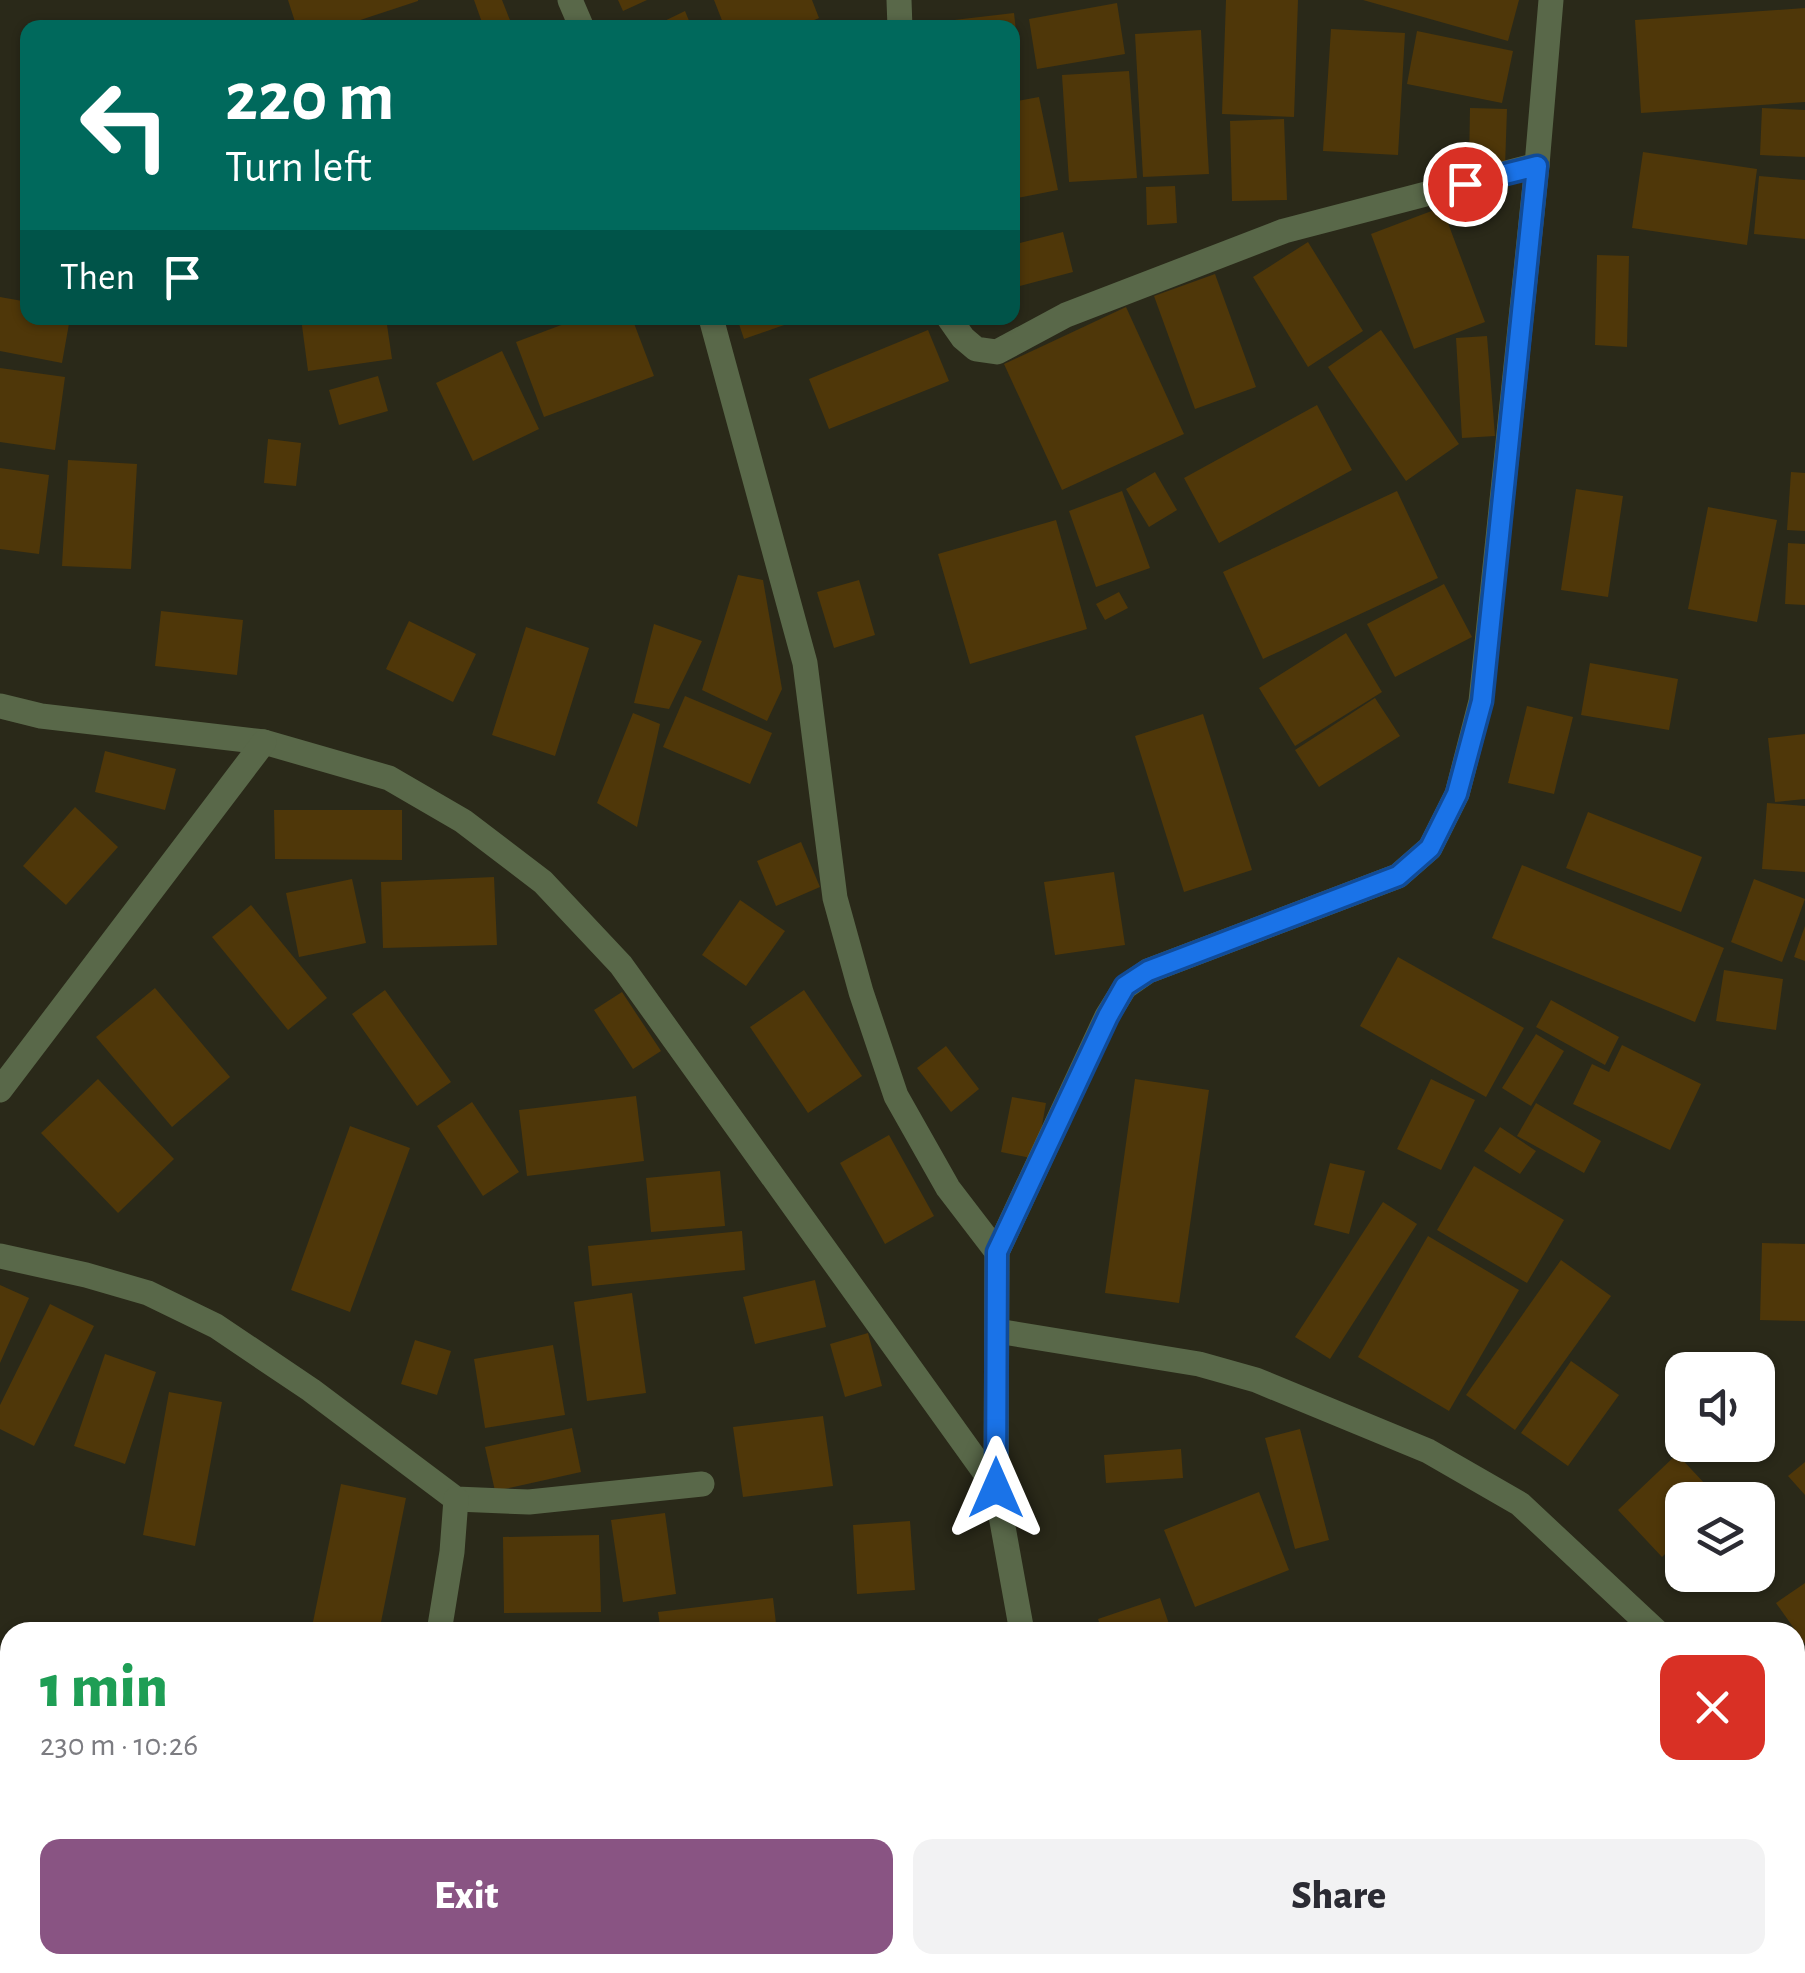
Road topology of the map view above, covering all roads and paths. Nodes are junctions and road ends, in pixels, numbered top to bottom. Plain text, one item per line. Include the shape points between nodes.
1 (1550, 0) edge
2 (1537, 166) junction
3 (713, 325) edge
4 (955, 325) edge
5 (0, 706) edge
6 (264, 742) junction
7 (0, 1090) edge
8 (997, 1252) junction
9 (0, 1256) edge
10 (996, 1331) junction
11 (702, 1484) dead end
12 (996, 1488) junction
13 (456, 1499) junction
14 (441, 1622) edge
15 (1020, 1622) edge
16 (1646, 1622) edge

1 - 2 street
2 - 4 street via 1284,230 1066,315 997,352 976,349
2 - 8 street via 1482,701 1457,794 1430,848 1398,876 1148,971 1125,986
3 - 8 street via 805,662 835,898 860,992 896,1096 948,1188
5 - 6 street
6 - 7 street
6 - 12 street via 389,778 463,821 543,882 621,965
8 - 10 street
9 - 13 street via 148,1293 216,1326
10 - 12 street
10 - 16 street via 1199,1364 1428,1452 1520,1504
11 - 13 street via 528,1502
12 - 15 street
13 - 14 street

